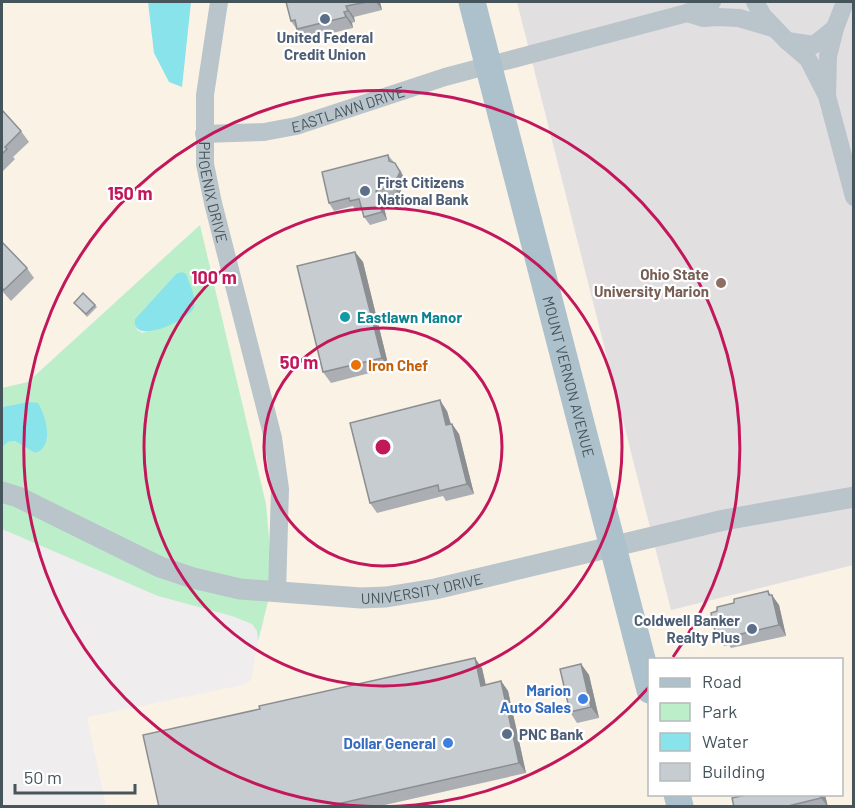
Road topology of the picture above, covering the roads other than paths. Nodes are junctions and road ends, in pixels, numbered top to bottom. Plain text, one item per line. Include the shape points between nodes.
1 (219, 2) edge
2 (472, 2) edge
3 (712, 2) edge
4 (755, 2) edge
5 (845, 2) edge
6 (687, 13) junction
7 (835, 28) junction
8 (781, 35) junction
9 (489, 65) junction
10 (827, 96) junction
11 (204, 134) junction
12 (854, 196) edge
13 (2, 492) edge
14 (854, 497) edge
15 (613, 548) junction
16 (277, 593) junction
17 (648, 682) edge

1 - 11 street, PHOENIX DRIVE via 205,95
2 - 9 main road, MOUNT VERNON AVENUE
3 - 6 street
4 - 8 street
5 - 7 street
6 - 8 street via 703,18 739,18
6 - 9 street
7 - 8 street via 814,45
7 - 10 street via 828,56
8 - 10 street via 808,59
9 - 11 street, EASTLAWN DRIVE via 296,126 264,132
9 - 15 main road, MOUNT VERNON AVENUE
10 - 12 street
11 - 16 street, PHOENIX DRIVE via 213,203 273,438 280,489
13 - 16 street, UNIVERSITY DRIVE via 160,567 240,589
14 - 15 street, UNIVERSITY DRIVE via 724,520
15 - 16 street, UNIVERSITY DRIVE via 387,597
15 - 17 main road, MOUNT VERNON AVENUE

